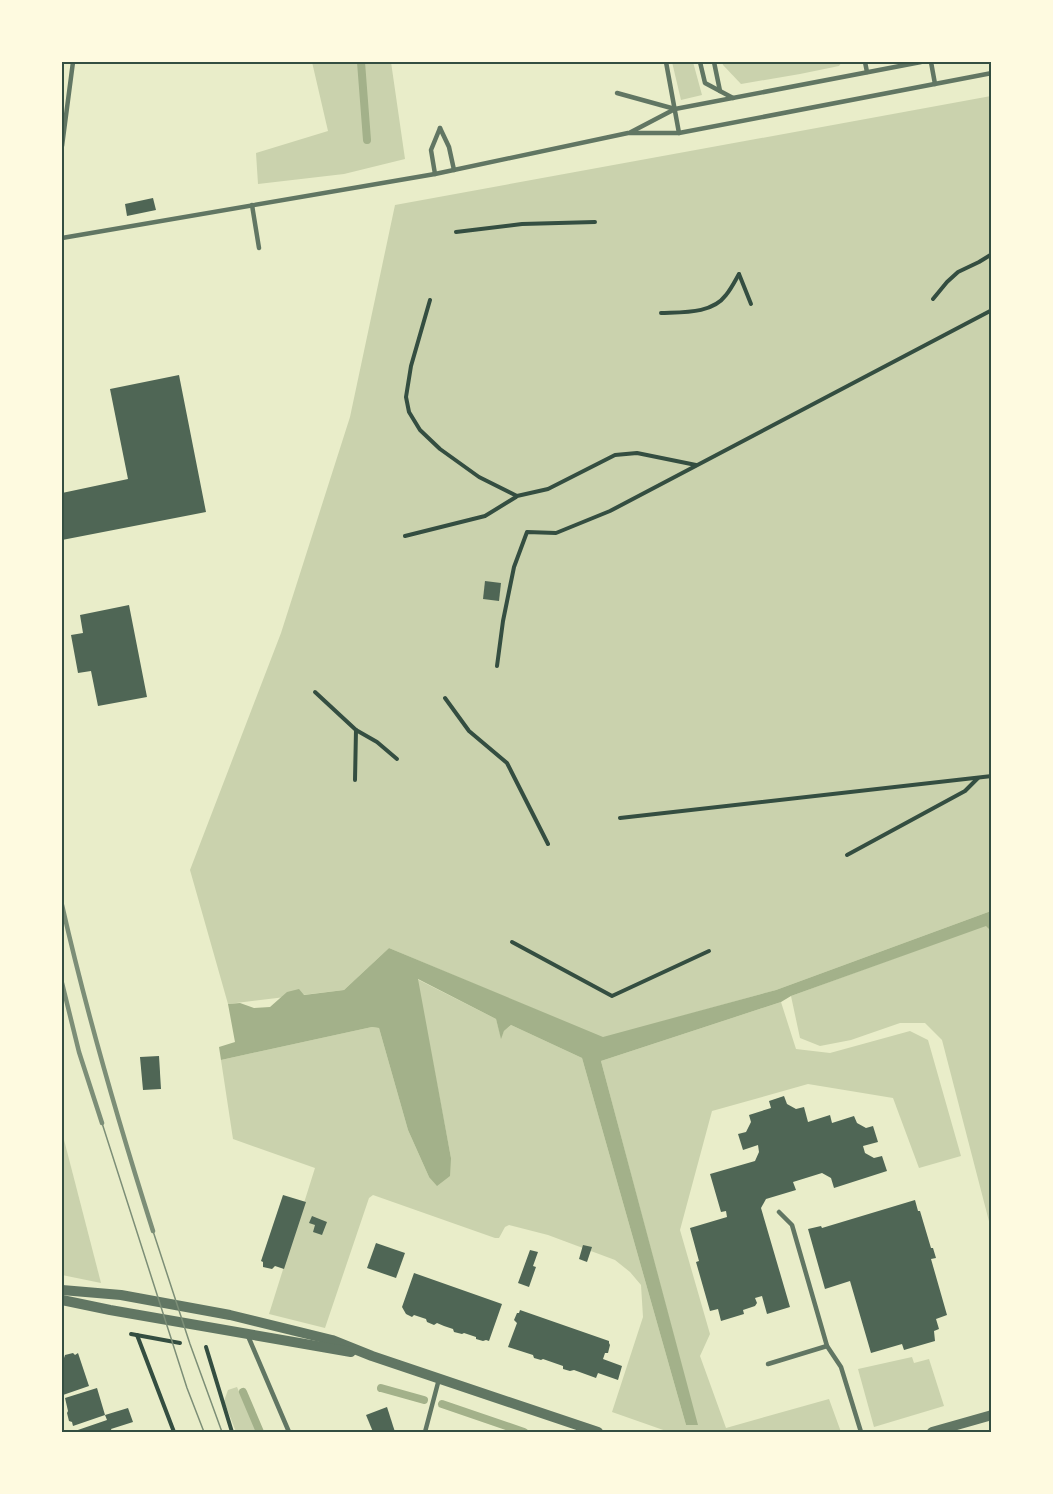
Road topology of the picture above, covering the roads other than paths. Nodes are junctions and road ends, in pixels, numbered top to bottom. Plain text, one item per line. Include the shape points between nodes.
1 (73, 62) edge
2 (666, 62) edge
3 (700, 62) edge
4 (714, 62) edge
5 (865, 62) edge
6 (921, 62) edge
7 (931, 62) edge
8 (867, 72) junction
9 (992, 73) edge
10 (935, 84) junction
11 (720, 91) junction
12 (616, 93) dead end
13 (733, 98) junction
14 (675, 109) junction
15 (628, 133) junction
16 (680, 133) junction
17 (62, 146) edge
18 (454, 170) junction
19 (435, 174) junction
20 (252, 205) junction
21 (62, 238) edge
22 (259, 248) dead end
23 (779, 1212) dead end
24 (62, 1290) edge
25 (62, 1300) edge
26 (247, 1333) junction
27 (827, 1346) junction
28 (372, 1356) junction
29 (768, 1364) dead end
30 (439, 1379) junction
31 (992, 1415) edge
32 (289, 1432) edge
33 (425, 1432) edge
34 (598, 1432) edge
35 (861, 1432) edge
36 (932, 1432) edge

1 - 17 lane
2 - 14 lane
3 - 11 lane via 705,83
4 - 11 lane
5 - 8 lane
6 - 8 lane
7 - 10 lane
8 - 13 lane
9 - 10 lane
10 - 16 lane
11 - 13 lane
12 - 14 lane
13 - 14 lane
14 - 15 lane
14 - 16 lane
15 - 16 lane
15 - 18 lane
18 - 19 lane
18 - 19 lane via 440,128 431,150
19 - 20 lane
20 - 21 lane
20 - 22 lane
23 - 27 lane via 792,1225
24 - 28 street via 121,1295 230,1315 332,1340
25 - 26 street
26 - 28 street
26 - 32 lane
27 - 29 lane
27 - 35 lane via 841,1367
28 - 30 street
30 - 33 lane
30 - 34 street
31 - 36 street

